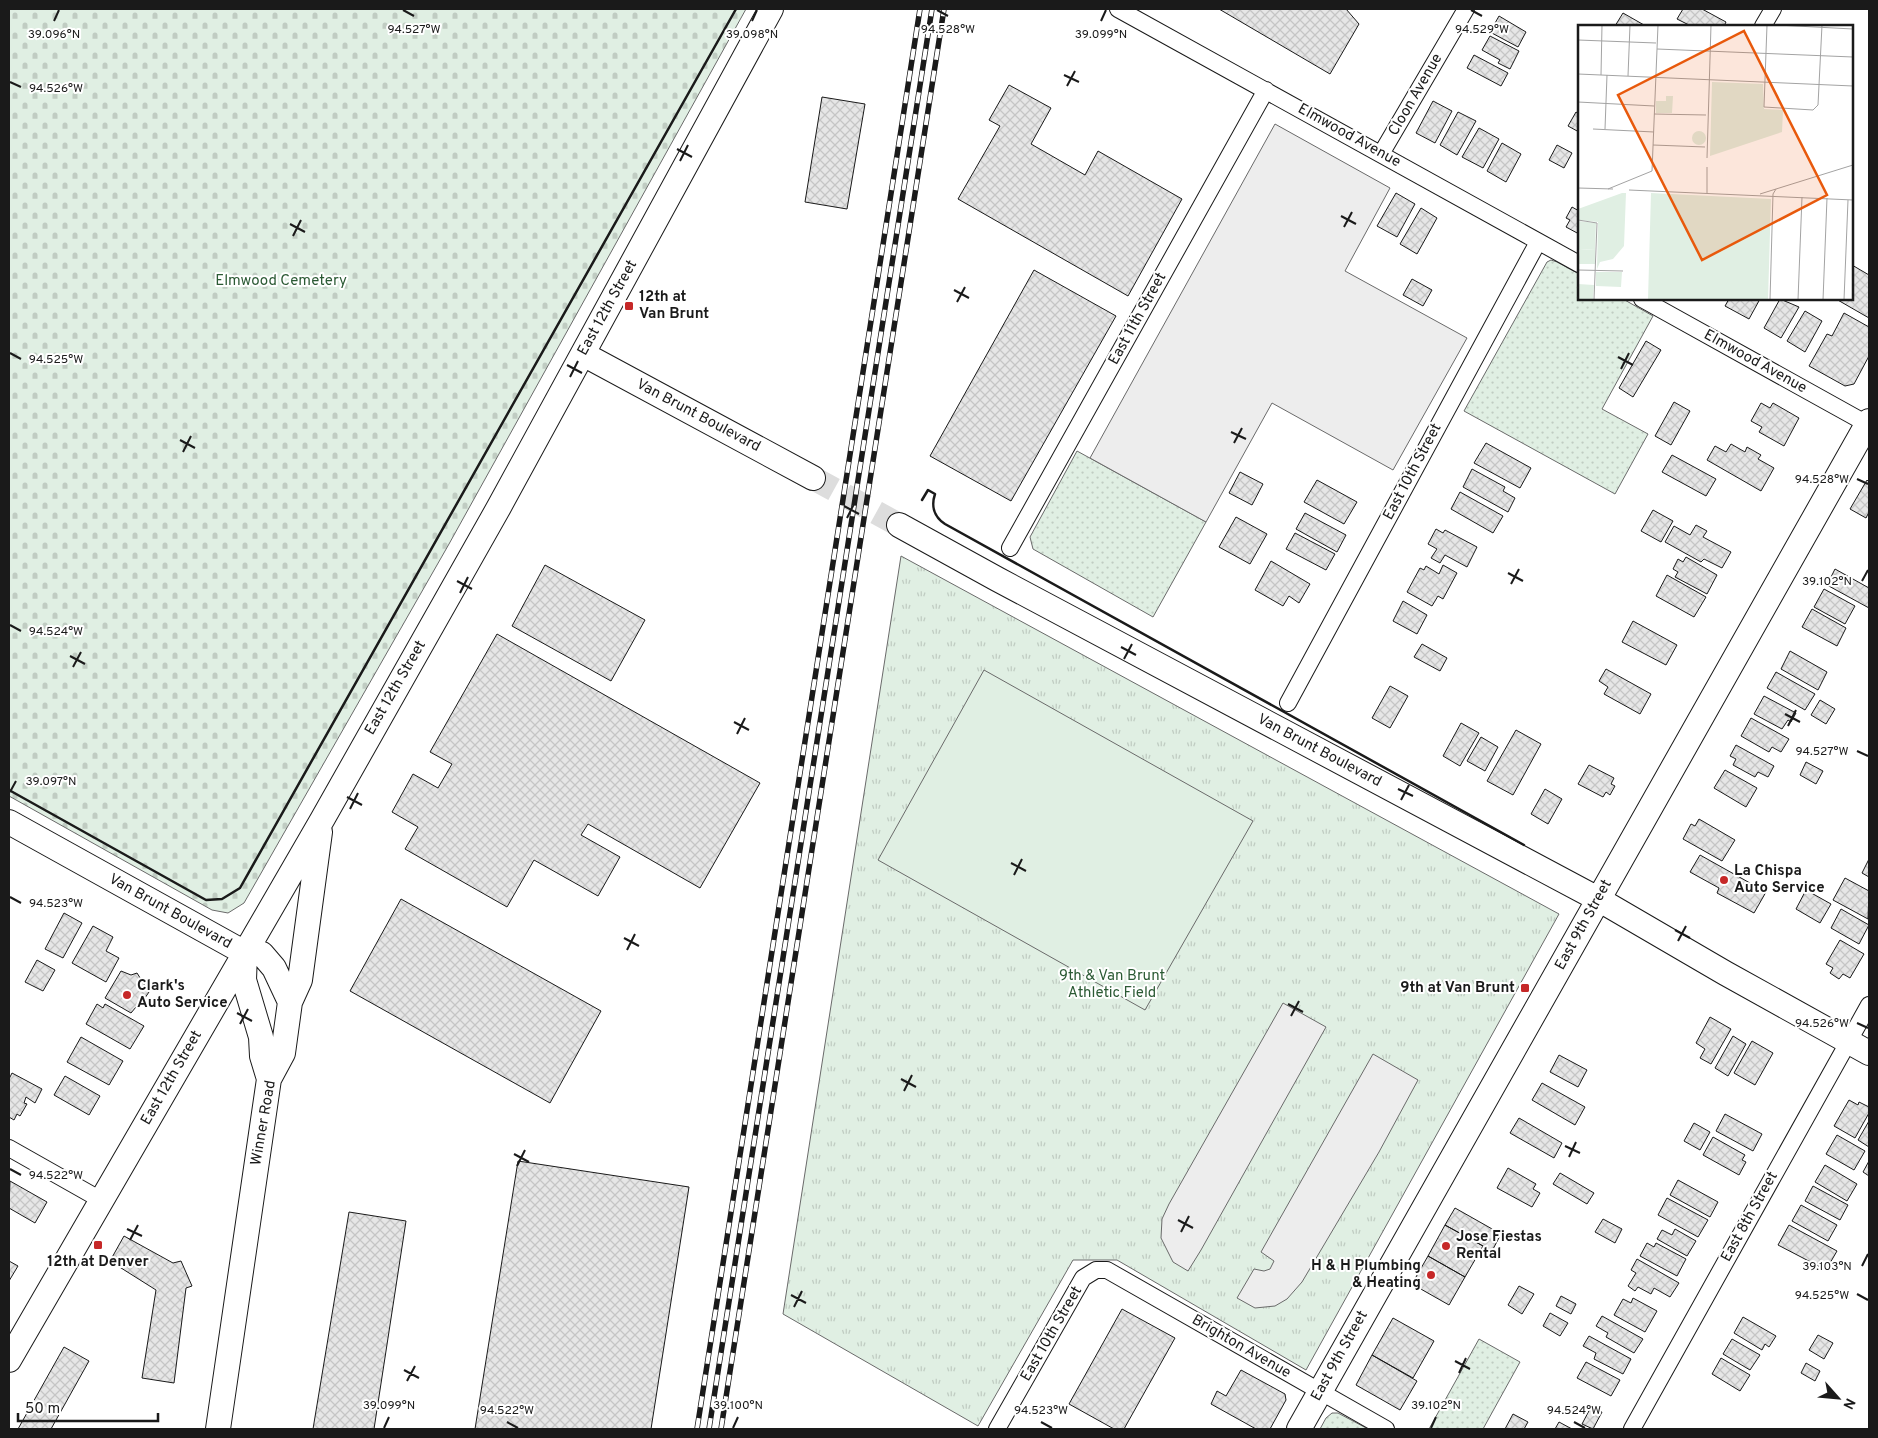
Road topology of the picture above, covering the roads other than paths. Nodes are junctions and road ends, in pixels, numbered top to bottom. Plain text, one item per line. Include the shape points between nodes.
1 (771, 9) edge
2 (1118, 9) edge
3 (1466, 9) edge
4 (1773, 9) edge
5 (1764, 25) edge
6 (1266, 90) junction
7 (1381, 154) junction
8 (1538, 242) junction
9 (1578, 263) edge
10 (1644, 300) edge
11 (584, 354) junction
12 (1869, 423) edge
13 (813, 478) tunnel mouth
14 (899, 525) tunnel mouth
15 (1010, 548) dead end
16 (1288, 703) dead end
17 (322, 820) junction
18 (9, 822) edge
19 (1598, 899) junction
20 (245, 953) junction
21 (290, 1002) junction
22 (1869, 1005) edge
23 (1859, 1047) edge
24 (269, 1079) junction
25 (9, 1148) edge
26 (101, 1200) junction
27 (1096, 1270) joint
28 (9, 1360) edge
29 (1320, 1392) junction
30 (218, 1429) edge
31 (997, 1429) edge
32 (1299, 1429) edge
33 (1386, 1429) edge
34 (1632, 1429) edge

1 - 11 street, East 12th Street
2 - 6 street, Elmwood Avenue
3 - 7 street, Cloon Avenue
4 - 5 street
6 - 7 street, Elmwood Avenue
6 - 15 street, East 11th Street
7 - 8 street, Elmwood Avenue
8 - 9 street, Elmwood Avenue
8 - 16 street, East 10th Street
10 - 12 street, Elmwood Avenue
11 - 13 street, Van Brunt Boulevard
11 - 17 street, East 12th Street
12 - 19 street, East 9th Street
14 - 19 street, Van Brunt Boulevard
17 - 20 street, East 12th Street
17 - 21 street, Winner Road via 300,980
18 - 20 street, Van Brunt Boulevard
19 - 23 street, Van Brunt Boulevard
19 - 29 street, East 9th Street
20 - 21 street via 262,954 274,968
20 - 24 street, Van Brunt Boulevard via 244,980 261,1037 262,1056
20 - 26 street, East 12th Street
21 - 24 street, Winner Road via 283,1053
22 - 23 street, East 8th Street
23 - 34 street, East 8th Street
24 - 30 street, Winner Road
25 - 26 street
26 - 28 street, East 12th Street
27 - 29 street, Brighton Avenue via 1107,1270
27 - 31 street, East 10th Street via 1083,1278
29 - 32 street, East 9th Street
29 - 33 street, Brighton Avenue

